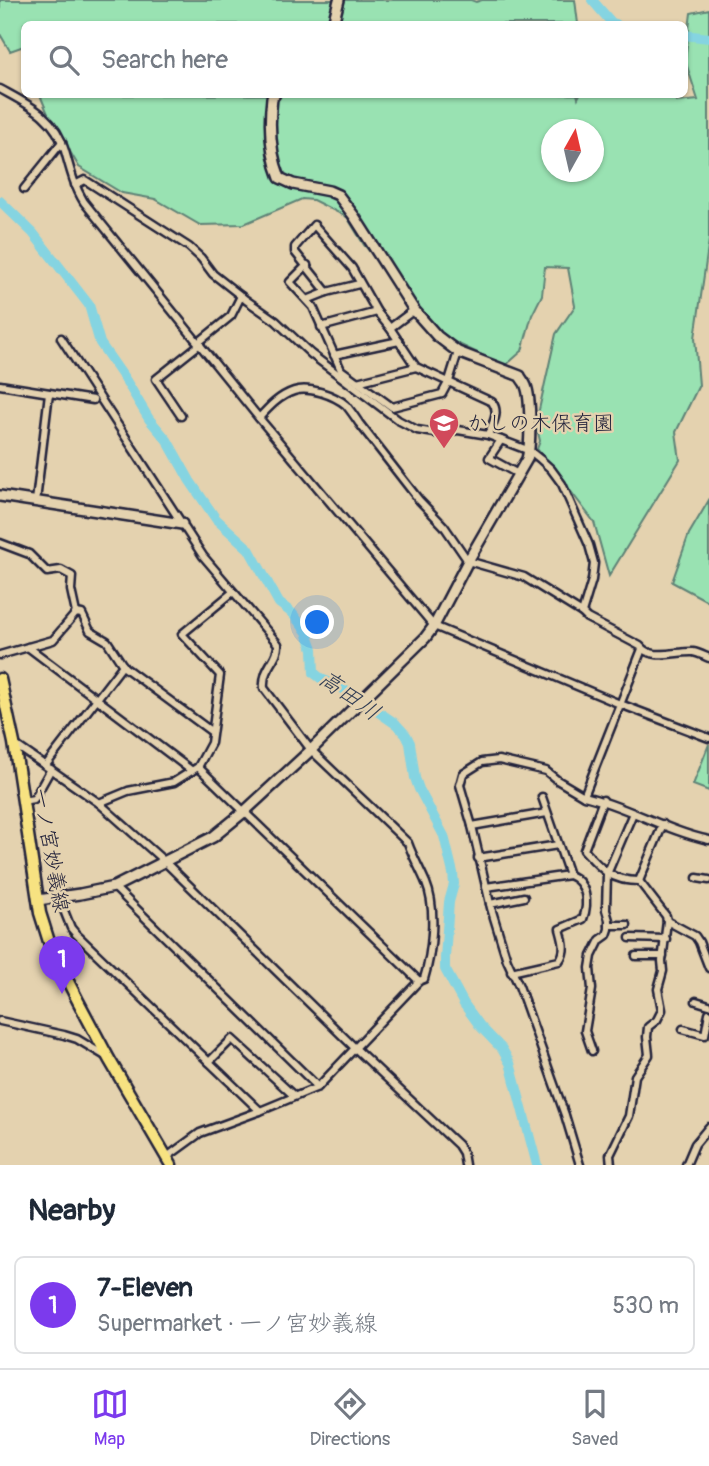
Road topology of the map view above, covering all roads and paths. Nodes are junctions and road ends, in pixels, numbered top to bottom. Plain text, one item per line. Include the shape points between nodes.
1 (339, 0) edge
2 (334, 21) edge
3 (0, 89) edge
4 (272, 98) edge
5 (62, 142) junction
6 (75, 185) junction
7 (24, 189) dead end
8 (307, 265) junction
9 (359, 284) junction
10 (327, 292) junction
11 (241, 296) junction
12 (306, 300) junction
13 (414, 310) junction
14 (377, 312) junction
15 (321, 327) junction
16 (390, 328) junction
17 (61, 338) dead end
18 (399, 341) junction
19 (200, 343) junction
20 (458, 352) junction
21 (334, 355) junction
22 (416, 367) junction
23 (449, 381) junction
24 (357, 382) junction
25 (0, 386) edge
26 (49, 393) junction
27 (93, 400) dead end
28 (181, 416) dead end
29 (259, 418) junction
30 (488, 435) junction
31 (501, 440) junction
32 (530, 451) junction
33 (518, 474) junction
34 (0, 496) edge
35 (36, 501) junction
36 (182, 524) junction
37 (0, 542) edge
38 (468, 561) junction
39 (233, 592) junction
40 (76, 612) junction
41 (582, 613) junction
42 (434, 626) junction
43 (28, 647) junction
44 (642, 649) junction
45 (0, 655) edge
46 (709, 658) edge
47 (123, 665) junction
48 (0, 679) edge
49 (97, 699) junction
50 (620, 704) junction
51 (212, 732) junction
52 (709, 738) edge
53 (14, 743) junction
54 (311, 750) junction
55 (49, 767) junction
56 (195, 769) junction
57 (584, 796) junction
58 (542, 797) dead end
59 (603, 800) junction
60 (22, 801) junction
61 (99, 803) junction
62 (244, 811) junction
63 (547, 813) junction
64 (633, 813) junction
65 (663, 824) junction
66 (471, 826) junction
67 (709, 840) edge
68 (558, 845) junction
69 (478, 858) junction
70 (164, 861) junction
71 (607, 874) junction
72 (569, 875) junction
73 (696, 878) dead end
74 (709, 880) edge
75 (639, 881) junction
76 (114, 887) junction
77 (486, 887) junction
78 (524, 897) dead end
79 (59, 898) junction
80 (38, 900) junction
81 (490, 905) junction
82 (667, 921) junction
83 (609, 925) junction
84 (627, 925) dead end
85 (630, 938) dead end
86 (666, 939) junction
87 (636, 956) dead end
88 (663, 957) junction
89 (709, 968) edge
90 (512, 972) junction
91 (419, 981) junction
92 (696, 1001) dead end
93 (709, 1005) edge
94 (709, 1013) edge
95 (0, 1021) edge
96 (683, 1029) dead end
97 (355, 1048) junction
98 (592, 1051) dead end
99 (109, 1059) junction
100 (209, 1062) junction
101 (318, 1087) junction
102 (294, 1096) junction
103 (260, 1111) junction
104 (709, 1127) edge
105 (167, 1162) edge
106 (465, 1163) edge
107 (580, 1165) edge
108 (611, 1165) edge
109 (685, 1165) edge

1 - 2 street
3 - 5 street via 37,110
4 - 13 street via 274,158 280,178 338,195
5 - 6 street
5 - 7 street
6 - 11 street via 85,180 189,247
6 - 19 street
8 - 9 street via 295,247 314,225 352,268
8 - 10 street
8 - 12 street via 289,282
9 - 10 street
9 - 14 street
10 - 12 street
11 - 19 street via 230,316
11 - 30 street via 398,420 417,430
12 - 15 street
13 - 16 street
13 - 20 street via 436,336
14 - 15 street
14 - 16 street
15 - 21 street
16 - 18 street
17 - 36 street
18 - 21 street
18 - 22 street
19 - 28 street via 156,379
19 - 29 street
20 - 23 street
20 - 32 street via 520,376 526,385
21 - 24 street via 341,370
22 - 23 street
22 - 24 street
23 - 24 street via 442,394 392,407
23 - 30 street via 492,401 497,414
25 - 26 street
26 - 27 street
26 - 35 street
29 - 38 street via 294,391 337,399 353,413
29 - 42 street
30 - 31 street
31 - 32 street
31 - 33 street via 489,458
32 - 33 street
32 - 41 street via 562,484 589,545 594,563
33 - 38 street
34 - 35 street
35 - 36 street
36 - 39 street
37 - 40 street via 29,554 47,572 61,570 72,576
38 - 41 street via 524,577
38 - 42 street
39 - 51 street via 182,634 220,675
39 - 54 street via 278,644 264,688
40 - 43 street via 53,640
40 - 47 street via 82,614 90,631 107,641
41 - 44 street
42 - 50 street
42 - 54 street
43 - 45 street
43 - 49 street
44 - 46 street via 649,654 696,652
44 - 50 street
47 - 49 street
47 - 51 street
48 - 53 main road, 一ノ宮妙義線
49 - 55 street
49 - 56 street
50 - 52 street
50 - 57 street
51 - 56 street via 211,743
53 - 55 street
53 - 60 main road, 一ノ宮妙義線
54 - 62 street
54 - 91 street via 408,843 431,904 426,971
55 - 60 street via 34,799
55 - 61 street
56 - 61 street via 174,782 128,791
56 - 62 street
57 - 59 street
57 - 66 street via 545,771 499,760 482,762 463,774 460,785
58 - 63 street
59 - 64 street
59 - 71 street via 584,850
60 - 80 main road, 一ノ宮妙義線
61 - 70 street
62 - 70 street via 213,836
62 - 91 street
63 - 66 street
63 - 68 street
64 - 65 street
64 - 71 street
65 - 67 street
65 - 75 street
66 - 69 street
68 - 69 street
68 - 72 street
69 - 77 street
70 - 76 street
70 - 97 street
71 - 75 street
71 - 83 street
72 - 77 street
72 - 90 street via 584,890 587,906 583,919 560,929 561,959
73 - 74 street
75 - 82 street
76 - 79 street
76 - 101 street
77 - 81 street
78 - 81 street
79 - 80 street
79 - 100 street via 76,934
80 - 99 main road, 一ノ宮妙義線 via 56,960
81 - 90 street
82 - 86 street
82 - 89 street via 695,936
83 - 84 street
83 - 98 street via 590,968 592,989 585,1031
85 - 86 street
86 - 88 street
87 - 88 street
88 - 108 street via 657,989 662,1010 648,1027 649,1055 635,1076 629,1116 610,1155
90 - 107 street
91 - 97 street
92 - 93 street
94 - 96 street via 705,1035
95 - 99 street via 77,1039
97 - 101 street
97 - 106 street via 458,1145
99 - 105 main road, 一ノ宮妙義線
100 - 102 street via 232,1039
100 - 103 street
101 - 102 street
102 - 103 street
103 - 105 street via 200,1133
104 - 109 street

